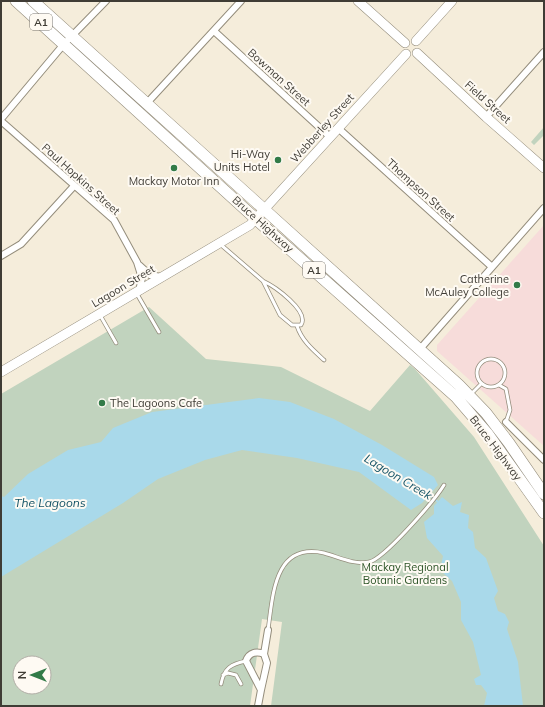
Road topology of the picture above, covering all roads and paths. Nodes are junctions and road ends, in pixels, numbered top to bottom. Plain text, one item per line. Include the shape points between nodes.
1 (16, 1) edge
2 (33, 1) edge
3 (106, 1) edge
4 (241, 1) edge
5 (358, 1) edge
6 (452, 1) edge
7 (214, 32) junction
8 (69, 41) junction
9 (416, 41) junction
10 (405, 43) junction
11 (544, 52) edge
12 (417, 53) junction
13 (406, 54) junction
14 (147, 103) junction
15 (486, 117) junction
16 (1, 120) edge
17 (338, 128) junction
18 (330, 137) junction
19 (544, 168) edge
20 (74, 186) junction
21 (544, 208) edge
22 (266, 209) junction
23 (257, 219) junction
24 (220, 243) junction
25 (1, 256) edge
26 (137, 262) junction
27 (492, 267) junction
28 (161, 277) junction
29 (263, 281) junction
30 (137, 292) junction
31 (99, 314) junction
32 (296, 326) junction
33 (159, 332) dead end
34 (116, 342) dead end
35 (420, 349) junction
36 (324, 360) dead end
37 (1, 372) edge
38 (481, 384) junction
39 (499, 385) junction
40 (469, 396) junction
41 (506, 422) joint
42 (544, 460) edge
43 (444, 485) dead end
44 (540, 492) edge
45 (543, 510) edge
46 (268, 630) joint
47 (264, 654) junction
48 (246, 661) junction
49 (223, 675) junction
50 (221, 684) dead end
51 (241, 684) dead end
52 (261, 690) junction
53 (258, 706) edge

1 - 8 highway, Bruce Highway / A1
2 - 8 highway, Bruce Highway / A1
3 - 8 street
4 - 7 street
5 - 10 street
6 - 9 street
7 - 14 street
7 - 18 street, Bowman Street
8 - 14 highway, Bruce Highway / A1
8 - 16 street
8 - 23 highway, Bruce Highway / A1
9 - 10 street
9 - 12 street via 419,48
10 - 13 street via 403,49
11 - 15 street
12 - 13 street via 411,56
12 - 15 street, Field Street
13 - 17 street, Webberley Street
14 - 22 highway, Bruce Highway / A1
15 - 19 street, Field Street
16 - 20 street, Paul Hopkins Street
17 - 18 street, Webberley Street
17 - 27 street, Thompson Street
18 - 22 street, Webberley Street
20 - 25 street via 21,244
20 - 26 street, Paul Hopkins Street via 114,220
21 - 27 street
22 - 23 street, Webberley Street
22 - 35 highway, Bruce Highway / A1
23 - 24 street, Lagoon Street
23 - 44 highway, Bruce Highway / A1 via 456,397
24 - 28 street, Lagoon Street
24 - 29 lane
26 - 28 street, Paul Hopkins Street via 147,273
26 - 30 street, Paul Hopkins Street via 142,278
27 - 35 street
28 - 30 street, Lagoon Street
29 - 32 lane via 280,315 292,326
29 - 32 lane via 273,285 301,311 303,322
30 - 31 street, Lagoon Street
30 - 33 lane
31 - 34 lane
31 - 37 street, Lagoon Street
32 - 36 lane via 308,345
35 - 40 highway, Bruce Highway / A1
38 - 39 lane via 488,387
38 - 39 lane via 477,369 484,361 493,359 502,364 504,369 505,377
38 - 40 lane
39 - 41 lane via 506,389 510,407
40 - 44 highway, Bruce Highway / A1 via 509,443
41 - 42 street
43 - 46 lane via 432,502 380,556 370,562 360,563 312,552 298,554 287,561 278,573
44 - 45 highway, Bruce Highway / A1
46 - 47 street
47 - 48 street via 254,653 248,656
47 - 52 street via 267,663
48 - 49 lane via 229,666
48 - 52 street
49 - 50 lane
49 - 51 lane via 236,675
52 - 53 street

